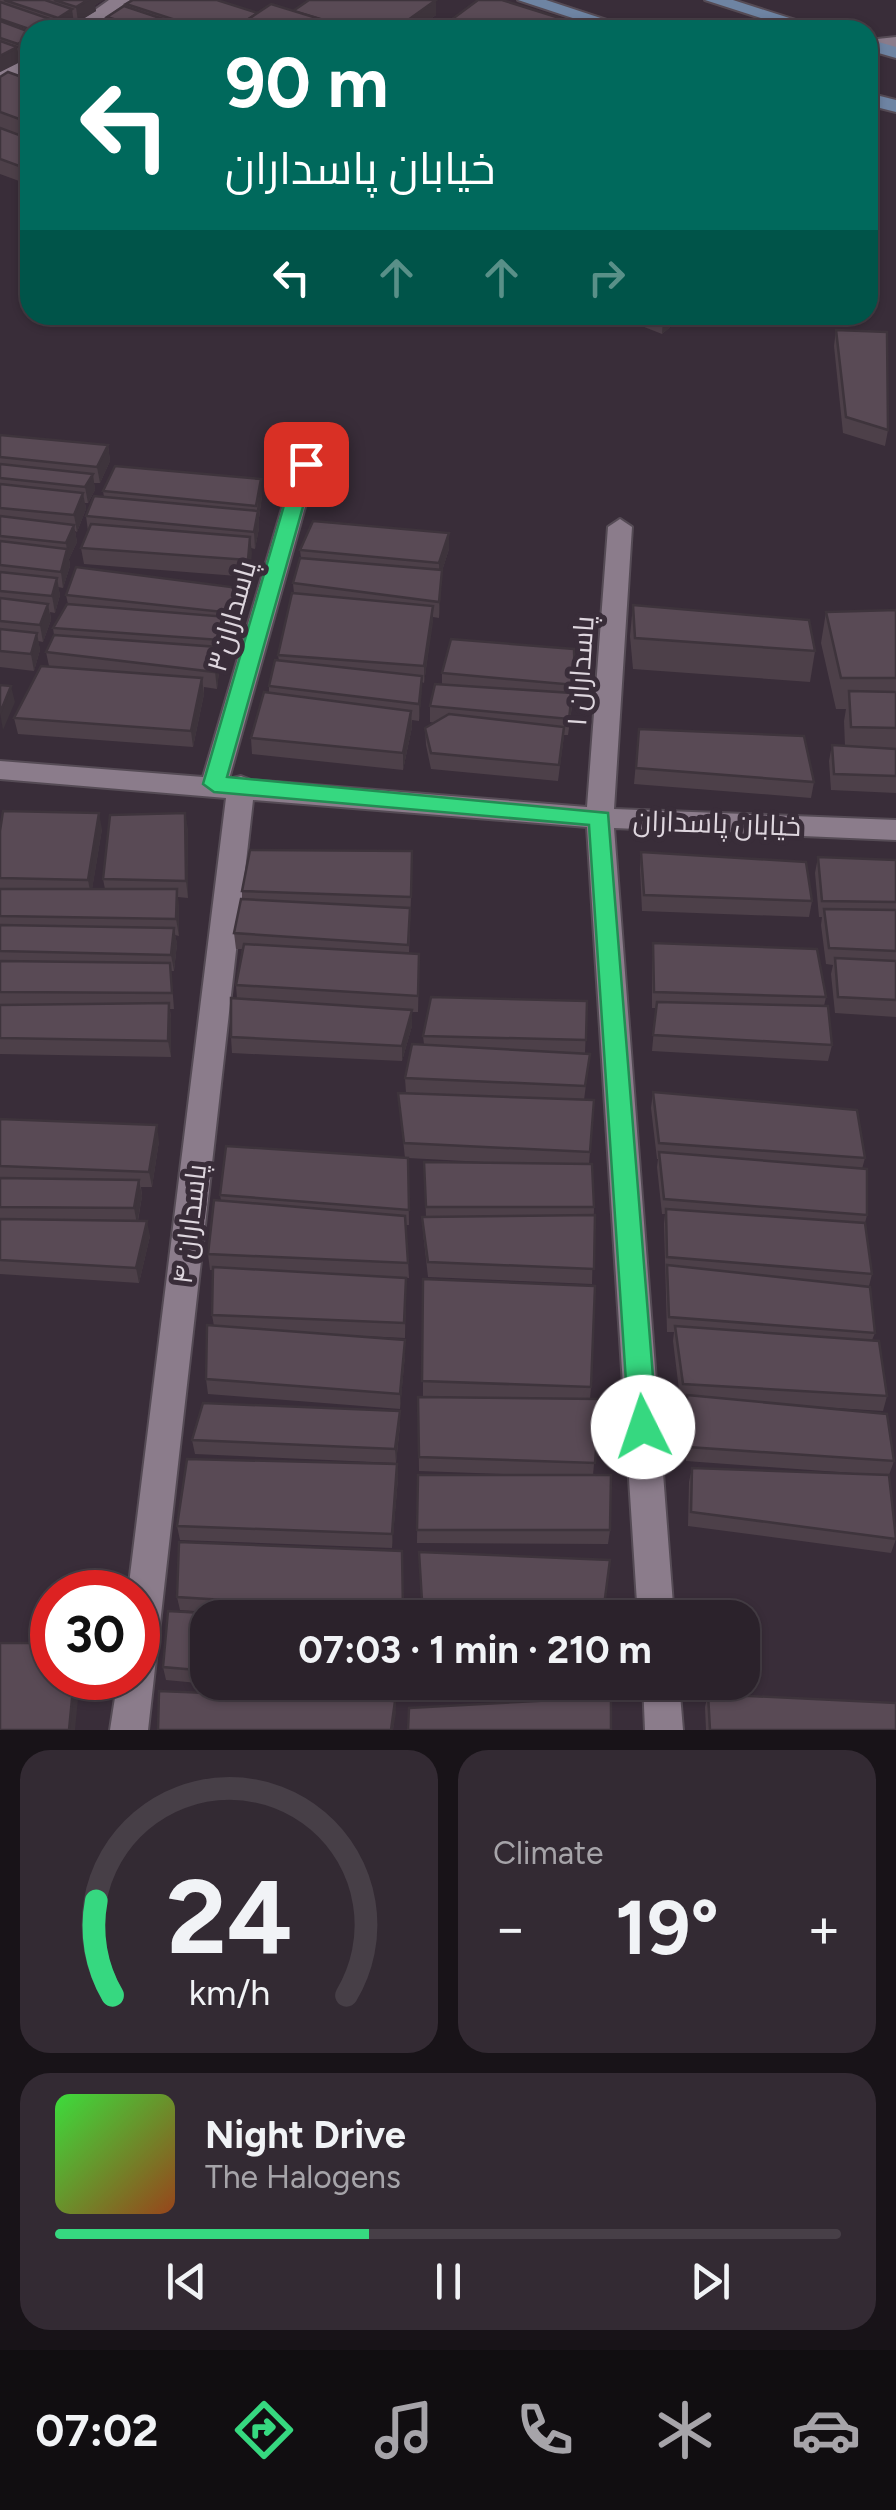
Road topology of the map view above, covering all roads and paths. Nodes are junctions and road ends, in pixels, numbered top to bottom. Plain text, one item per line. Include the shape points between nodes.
1 (121, 0) edge
2 (526, 0) edge
3 (714, 0) edge
4 (91, 20) edge
5 (594, 20) edge
6 (783, 20) edge
7 (306, 464) dead end
8 (620, 527) dead end
9 (0, 770) edge
10 (228, 785) junction
11 (600, 818) junction
12 (896, 830) edge
13 (147, 1570) edge
14 (655, 1600) edge
15 (133, 1700) edge
16 (662, 1700) edge
17 (129, 1730) edge
18 (664, 1730) edge

1 - 4 street
2 - 5 main road
3 - 6 main road
7 - 10 street, پاسداران۳
8 - 11 street, پاسداران ۱
9 - 10 street, خیابان پاسداران
10 - 11 street, خیابان پاسداران
10 - 13 street, پاسداران ۴
11 - 12 street, خیابان پاسداران
11 - 14 street, پاسداران ۱
15 - 17 street
16 - 18 street

